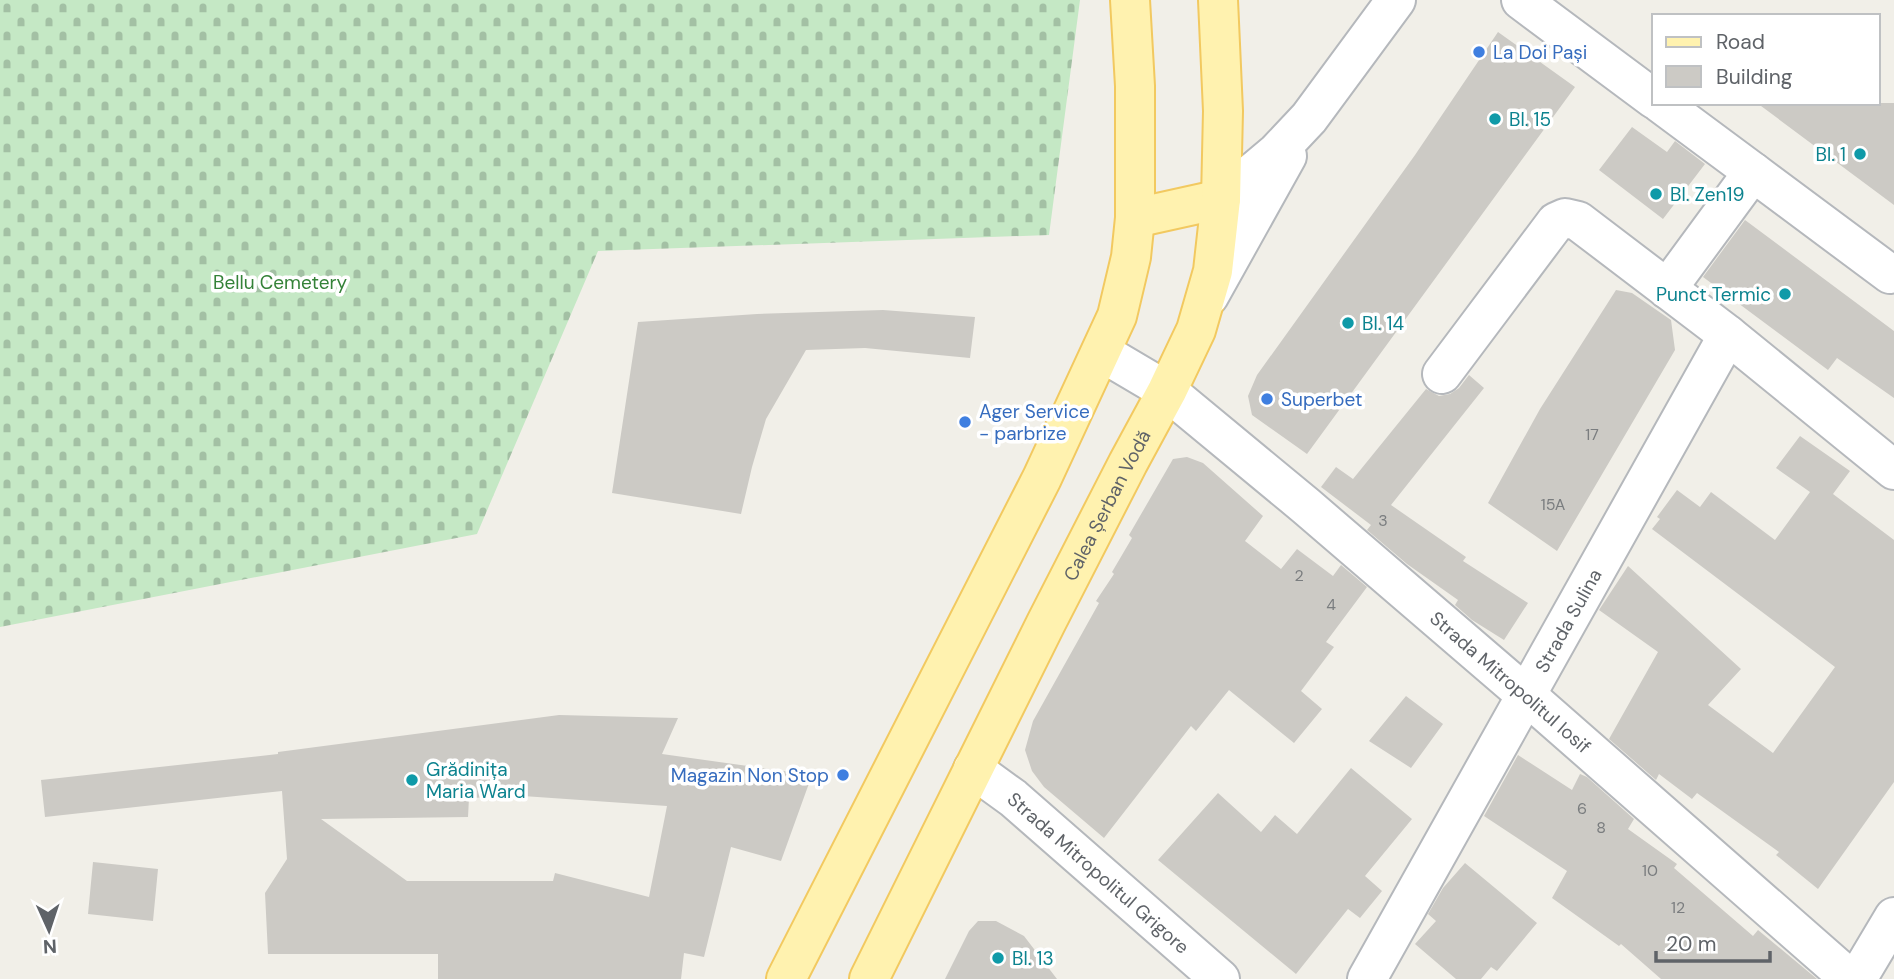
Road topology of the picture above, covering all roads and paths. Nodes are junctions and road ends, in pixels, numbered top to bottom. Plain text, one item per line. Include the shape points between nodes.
1 (1129, 0) edge
2 (1218, 0) edge
3 (1396, 0) edge
4 (1521, 0) edge
5 (1652, 98) edge
6 (1663, 105) edge
7 (1309, 118) junction
8 (1753, 173) junction
9 (1221, 199) junction
10 (1135, 218) junction
11 (1890, 274) dead end
12 (1667, 289) junction
13 (1206, 301) junction
14 (1728, 335) junction
15 (1101, 352) junction
16 (1442, 374) dead end
17 (1167, 391) junction
18 (1894, 470) edge
19 (1526, 695) junction
20 (973, 769) junction
21 (1894, 917) edge
22 (786, 979) edge
23 (869, 979) edge
24 (1220, 979) edge
25 (1367, 979) edge
26 (1850, 979) edge
27 (1857, 979) edge

1 - 10 main road via 1135,86
2 - 9 main road, Calea Șerban Vodă
3 - 7 street
4 - 5 street
6 - 8 street
7 - 9 street
7 - 13 street
8 - 11 street
8 - 12 street
9 - 10 main road
9 - 13 main road, Calea Șerban Vodă
10 - 15 main road via 1125,286
12 - 14 street
12 - 16 street via 1578,221 1565,218 1556,222
13 - 17 main road, Calea Șerban Vodă
14 - 18 street
14 - 19 street, Strada Sulina
15 - 17 street, Strada Mitropolitul Iosif
15 - 22 main road
17 - 19 street, Strada Mitropolitul Iosif
17 - 20 main road, Calea Șerban Vodă
19 - 25 street, Strada Sulina
19 - 26 street, Strada Mitropolitul Iosif
20 - 23 main road, Calea Șerban Vodă
20 - 24 street, Strada Mitropolitul Grigore via 1013,798
21 - 27 street

